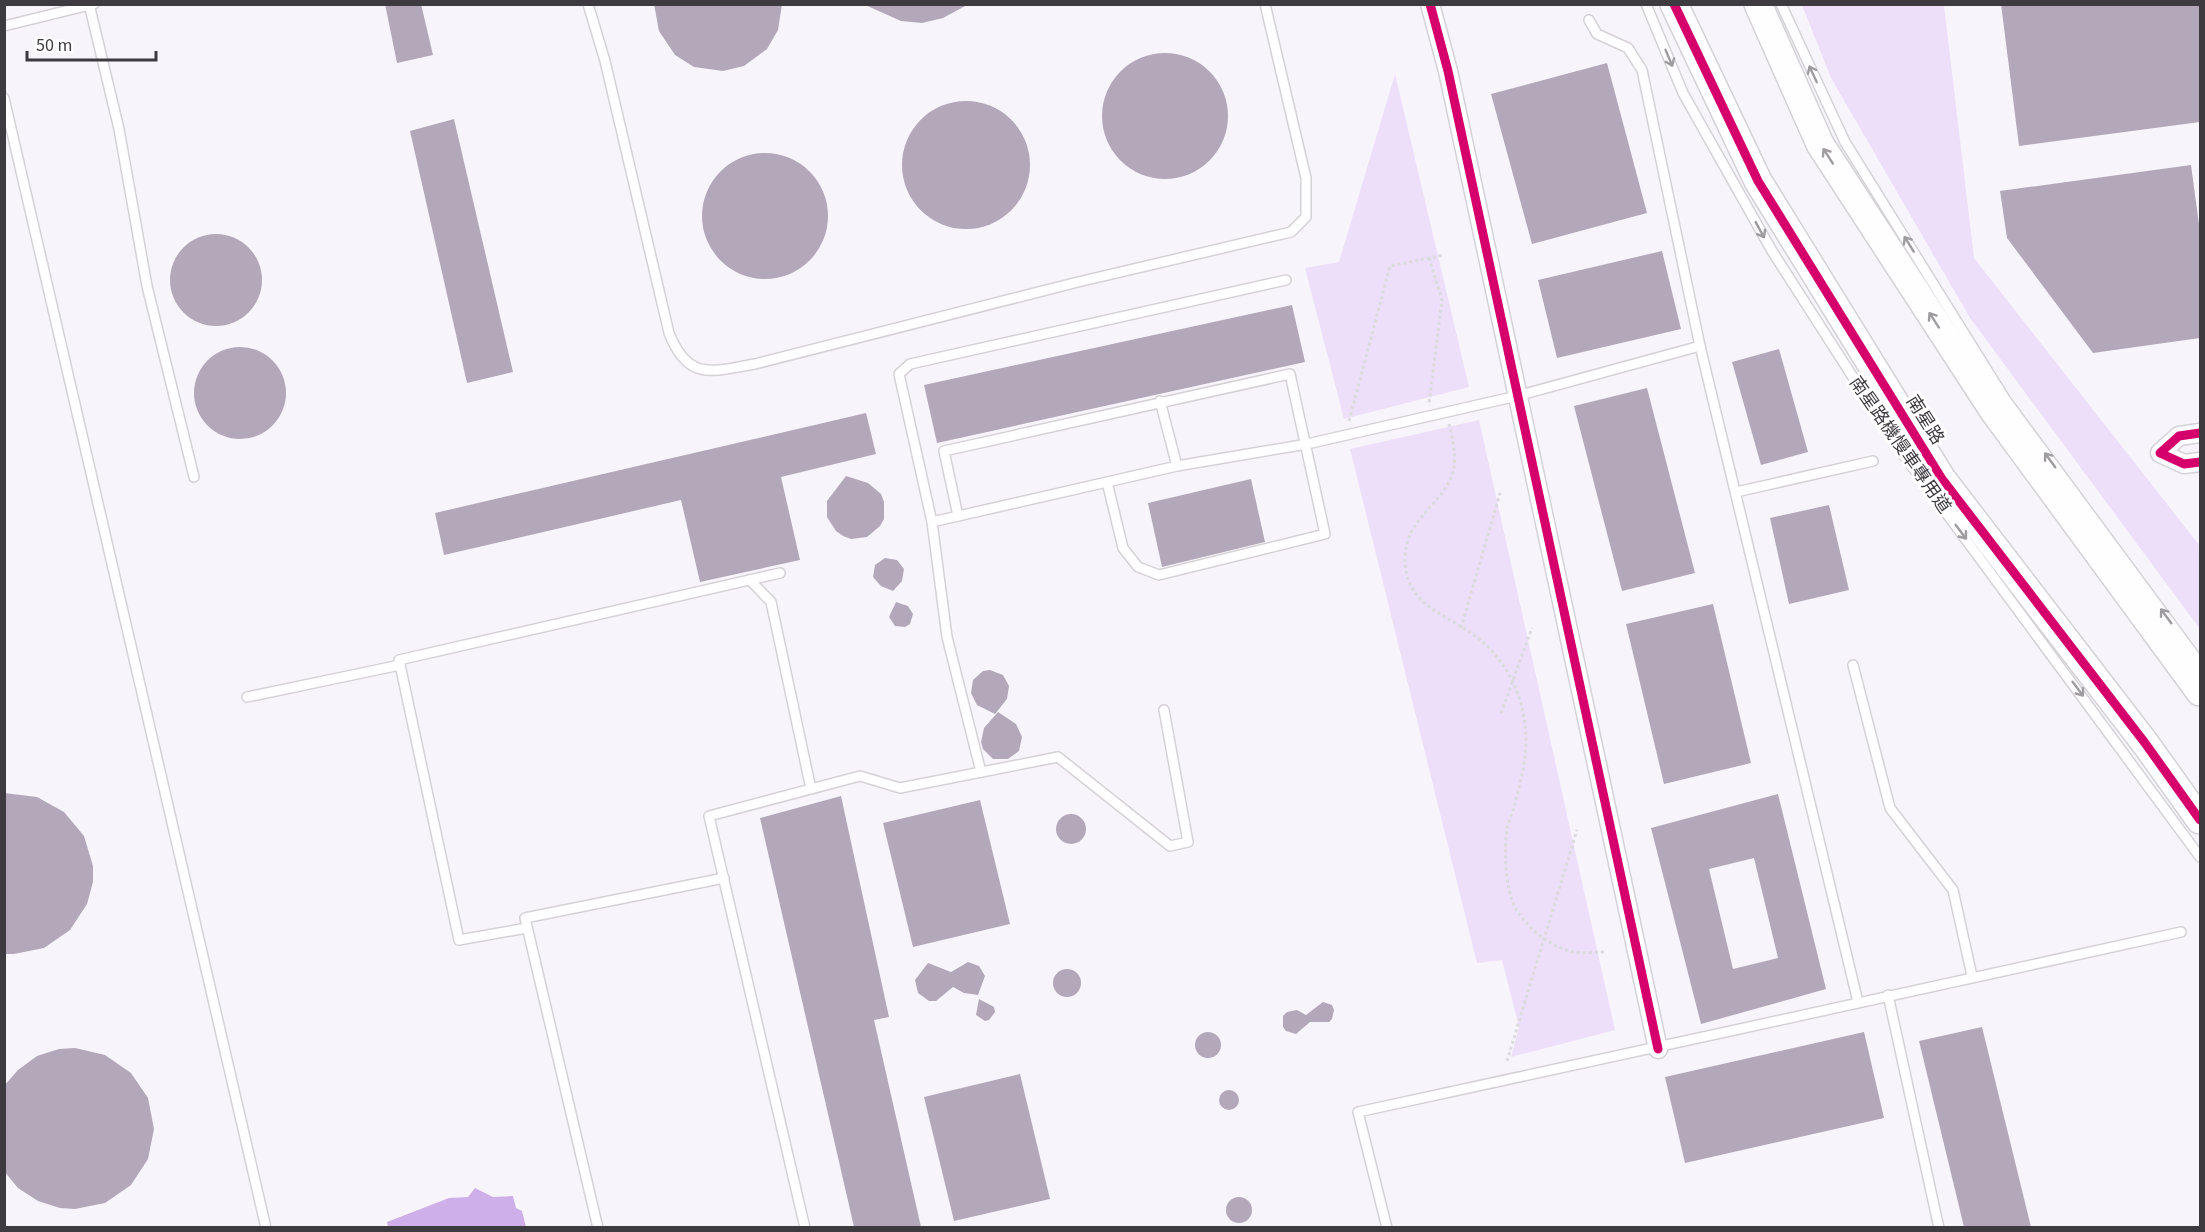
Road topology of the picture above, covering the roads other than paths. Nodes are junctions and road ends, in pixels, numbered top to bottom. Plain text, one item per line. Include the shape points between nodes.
1 (588, 4) edge
2 (1265, 4) edge
3 (1430, 4) edge
4 (1646, 4) edge
5 (1674, 4) edge
6 (1758, 4) edge
7 (1781, 4) edge
8 (91, 5) edge
9 (1589, 20) dead end
10 (4, 26) edge
11 (4, 98) edge
12 (1286, 280) dead end
13 (1700, 346) junction
14 (1517, 396) junction
15 (1160, 401) junction
16 (2200, 433) edge
17 (1307, 444) junction
18 (1873, 461) dead end
19 (2200, 462) edge
20 (1177, 466) junction
21 (194, 477) dead end
22 (1107, 482) junction
23 (1736, 492) junction
24 (958, 516) junction
25 (932, 522) junction
26 (780, 573) dead end
27 (750, 580) junction
28 (2200, 663) edge
29 (400, 665) junction
30 (1853, 665) dead end
31 (2200, 692) edge
32 (247, 697) dead end
33 (1164, 710) dead end
34 (981, 772) junction
35 (811, 789) junction
36 (2200, 820) edge
37 (2200, 857) edge
38 (724, 878) junction
39 (527, 928) junction
40 (2181, 932) dead end
41 (1972, 976) junction
42 (1888, 995) junction
43 (1858, 1002) junction
44 (1658, 1049) junction
45 (266, 1227) edge
46 (598, 1227) edge
47 (805, 1227) edge
48 (1387, 1227) edge
49 (1938, 1227) edge

1 - 2 lane via 669,333 681,357 700,371 787,356 1291,232 1306,217 1306,178
3 - 14 street via 1448,71
4 -> 37 lane, 南星路機慢車專用道 via 1683,93 1772,251 1899,448
5 - 36 street, 南星路 via 1758,182 1942,479
31 -> 6 street via 1992,410 1820,144
28 -> 7 lane via 2005,399 1845,142
8 - 10 lane
8 - 21 lane via 147,286
9 - 13 lane via 1597,34 1628,48 1642,70
11 - 45 lane
12 - 25 lane via 910,364 898,374
13 - 14 lane
13 - 23 lane
14 - 17 lane
14 - 44 street
15 - 17 lane via 1290,374
15 - 20 lane
15 - 24 lane via 944,450
16 - 19 street via 2179,436 2160,453 2184,464
17 - 20 lane
17 - 22 lane via 1325,534 1159,575 1138,567 1123,548
18 - 23 lane
20 - 22 lane
22 - 24 lane
23 - 43 lane
24 - 25 lane
25 - 34 lane via 947,637
26 - 27 lane
27 - 29 lane via 399,660
27 - 35 lane via 771,602
29 - 32 lane
29 - 39 lane via 459,940
30 - 41 lane via 1890,808 1953,890
33 - 34 lane via 1188,842 1170,846 1058,757
34 - 35 lane via 900,788 860,776
35 - 38 lane via 709,816
38 - 39 lane via 525,918
38 - 47 lane
39 - 46 lane
40 - 41 lane
41 - 42 lane
42 - 43 lane
42 - 49 lane
43 - 44 lane
44 - 48 lane via 1358,1112

